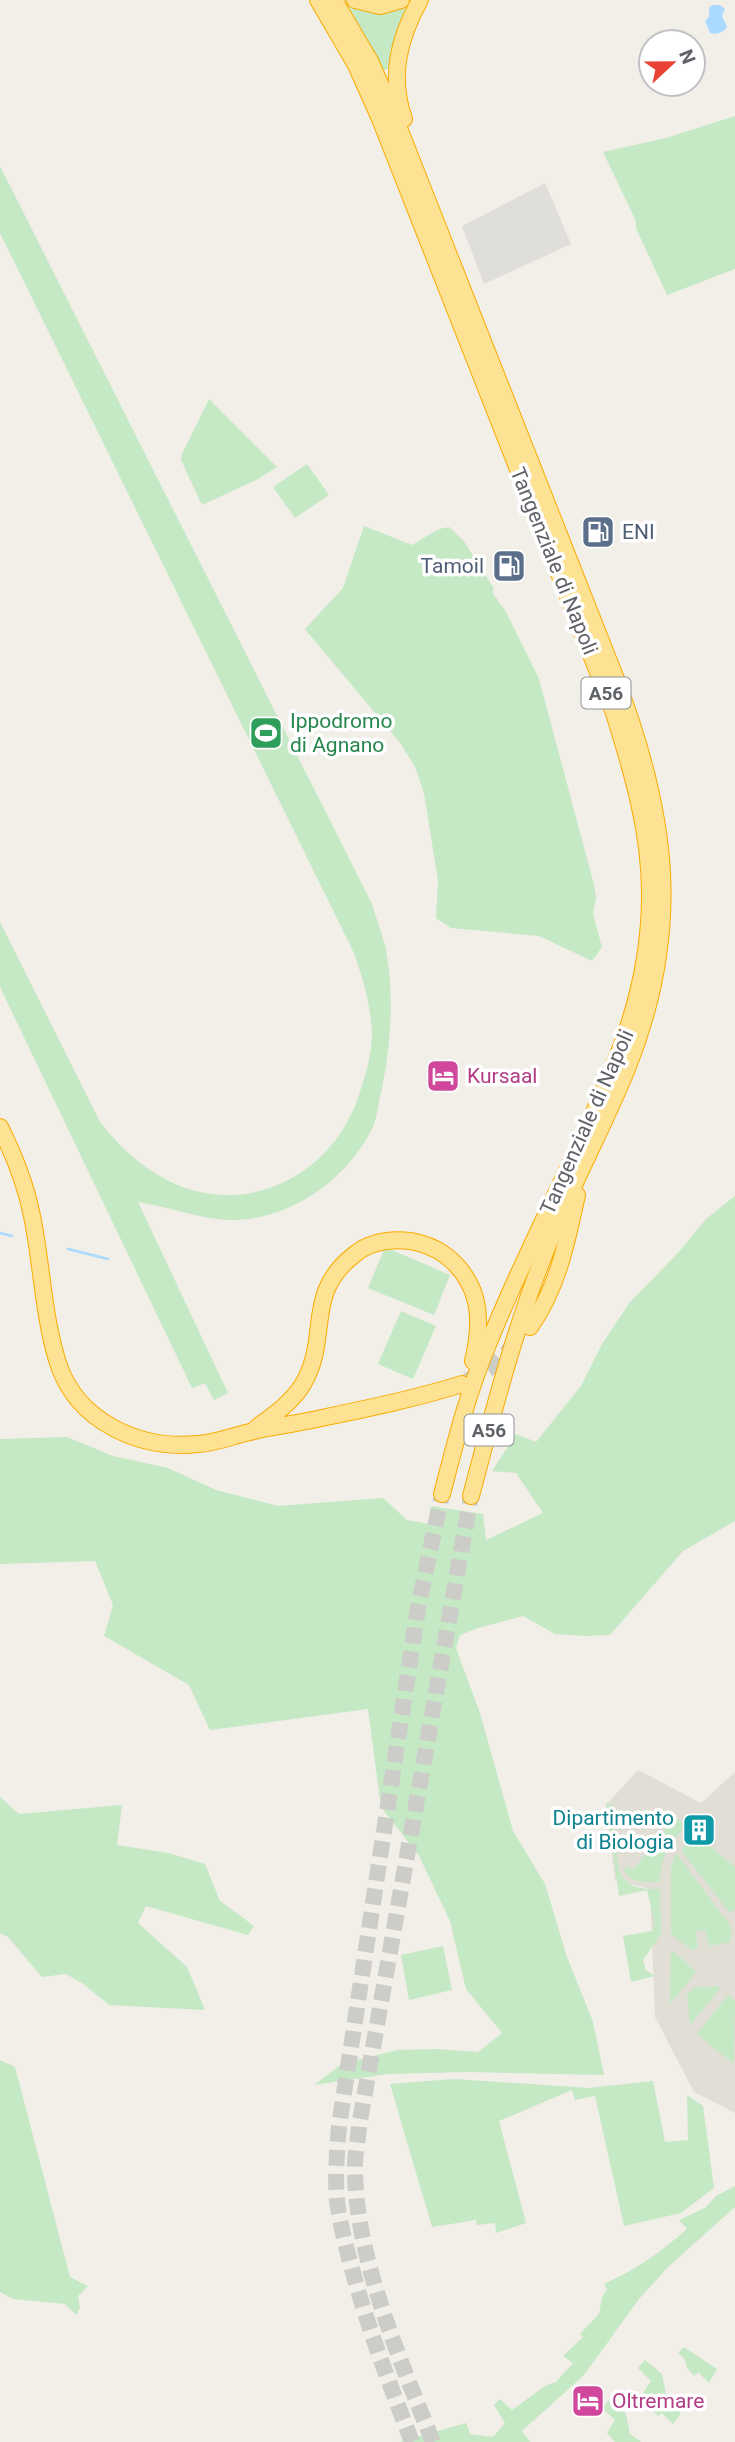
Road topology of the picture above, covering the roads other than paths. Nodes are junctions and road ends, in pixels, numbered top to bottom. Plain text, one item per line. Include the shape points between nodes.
1 (304, 0) edge
2 (318, 0) edge
3 (334, 0) edge
4 (355, 0) edge
5 (401, 0) edge
6 (420, 0) edge
7 (380, 119) junction
8 (423, 192) junction
9 (0, 1126) edge
10 (583, 1167) junction
11 (530, 1327) dead end
12 (462, 1384) tunnel mouth
13 (467, 1401) junction
14 (251, 1432) junction
15 (442, 1494) tunnel mouth
16 (471, 1496) tunnel mouth

1 - 7 highway
2 - 7 highway, Tangenziale di Napoli / A56 via 356,65
3 - 8 highway, Tangenziale di Napoli / A56 via 391,108
4 - 5 highway via 380,6
6 - 8 highway via 400,44 396,81
7 - 13 highway, Tangenziale di Napoli / A56 via 614,713 636,783 650,873 641,980 617,1061 486,1348
8 - 10 highway, Tangenziale di Napoli / A56 via 635,729 659,831 663,918 648,1000 627,1069
9 - 14 highway via 32,1214 59,1364 76,1396 95,1416 136,1439 196,1445
10 - 11 highway via 557,1275
10 - 16 highway, Tangenziale di Napoli / A56 via 554,1229 519,1325
12 - 14 highway
13 - 14 highway via 476,1349 477,1310 472,1288 444,1254 418,1243 389,1241 366,1247 331,1277 304,1380 277,1413
13 - 15 highway, Tangenziale di Napoli / A56

